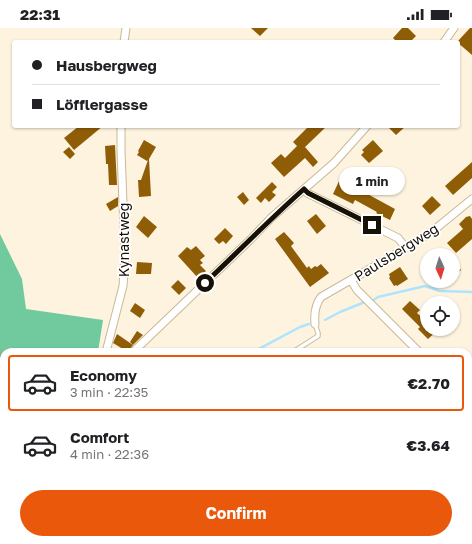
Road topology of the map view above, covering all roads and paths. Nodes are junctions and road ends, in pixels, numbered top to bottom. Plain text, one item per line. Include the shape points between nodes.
1 (126, 28) edge
2 (454, 28) edge
3 (124, 40) edge
4 (445, 40) edge
5 (122, 128) edge
6 (365, 128) edge
7 (304, 189) junction
8 (472, 199) edge
9 (406, 248) junction
10 (351, 280) junction
11 (315, 324) joint
12 (107, 348) edge
13 (137, 348) edge
14 (299, 348) edge
15 (415, 348) edge

1 - 3 street
2 - 4 street
5 - 12 street, Kynastweg via 125,256 123,286
6 - 7 street via 334,163
7 - 9 street via 398,238
7 - 13 street
8 - 9 street, Paulsbergweg via 434,230
9 - 10 street, Paulsbergweg
10 - 11 street, Paulsbergweg via 321,297 316,303
10 - 15 street via 357,290
11 - 14 lane via 318,336

